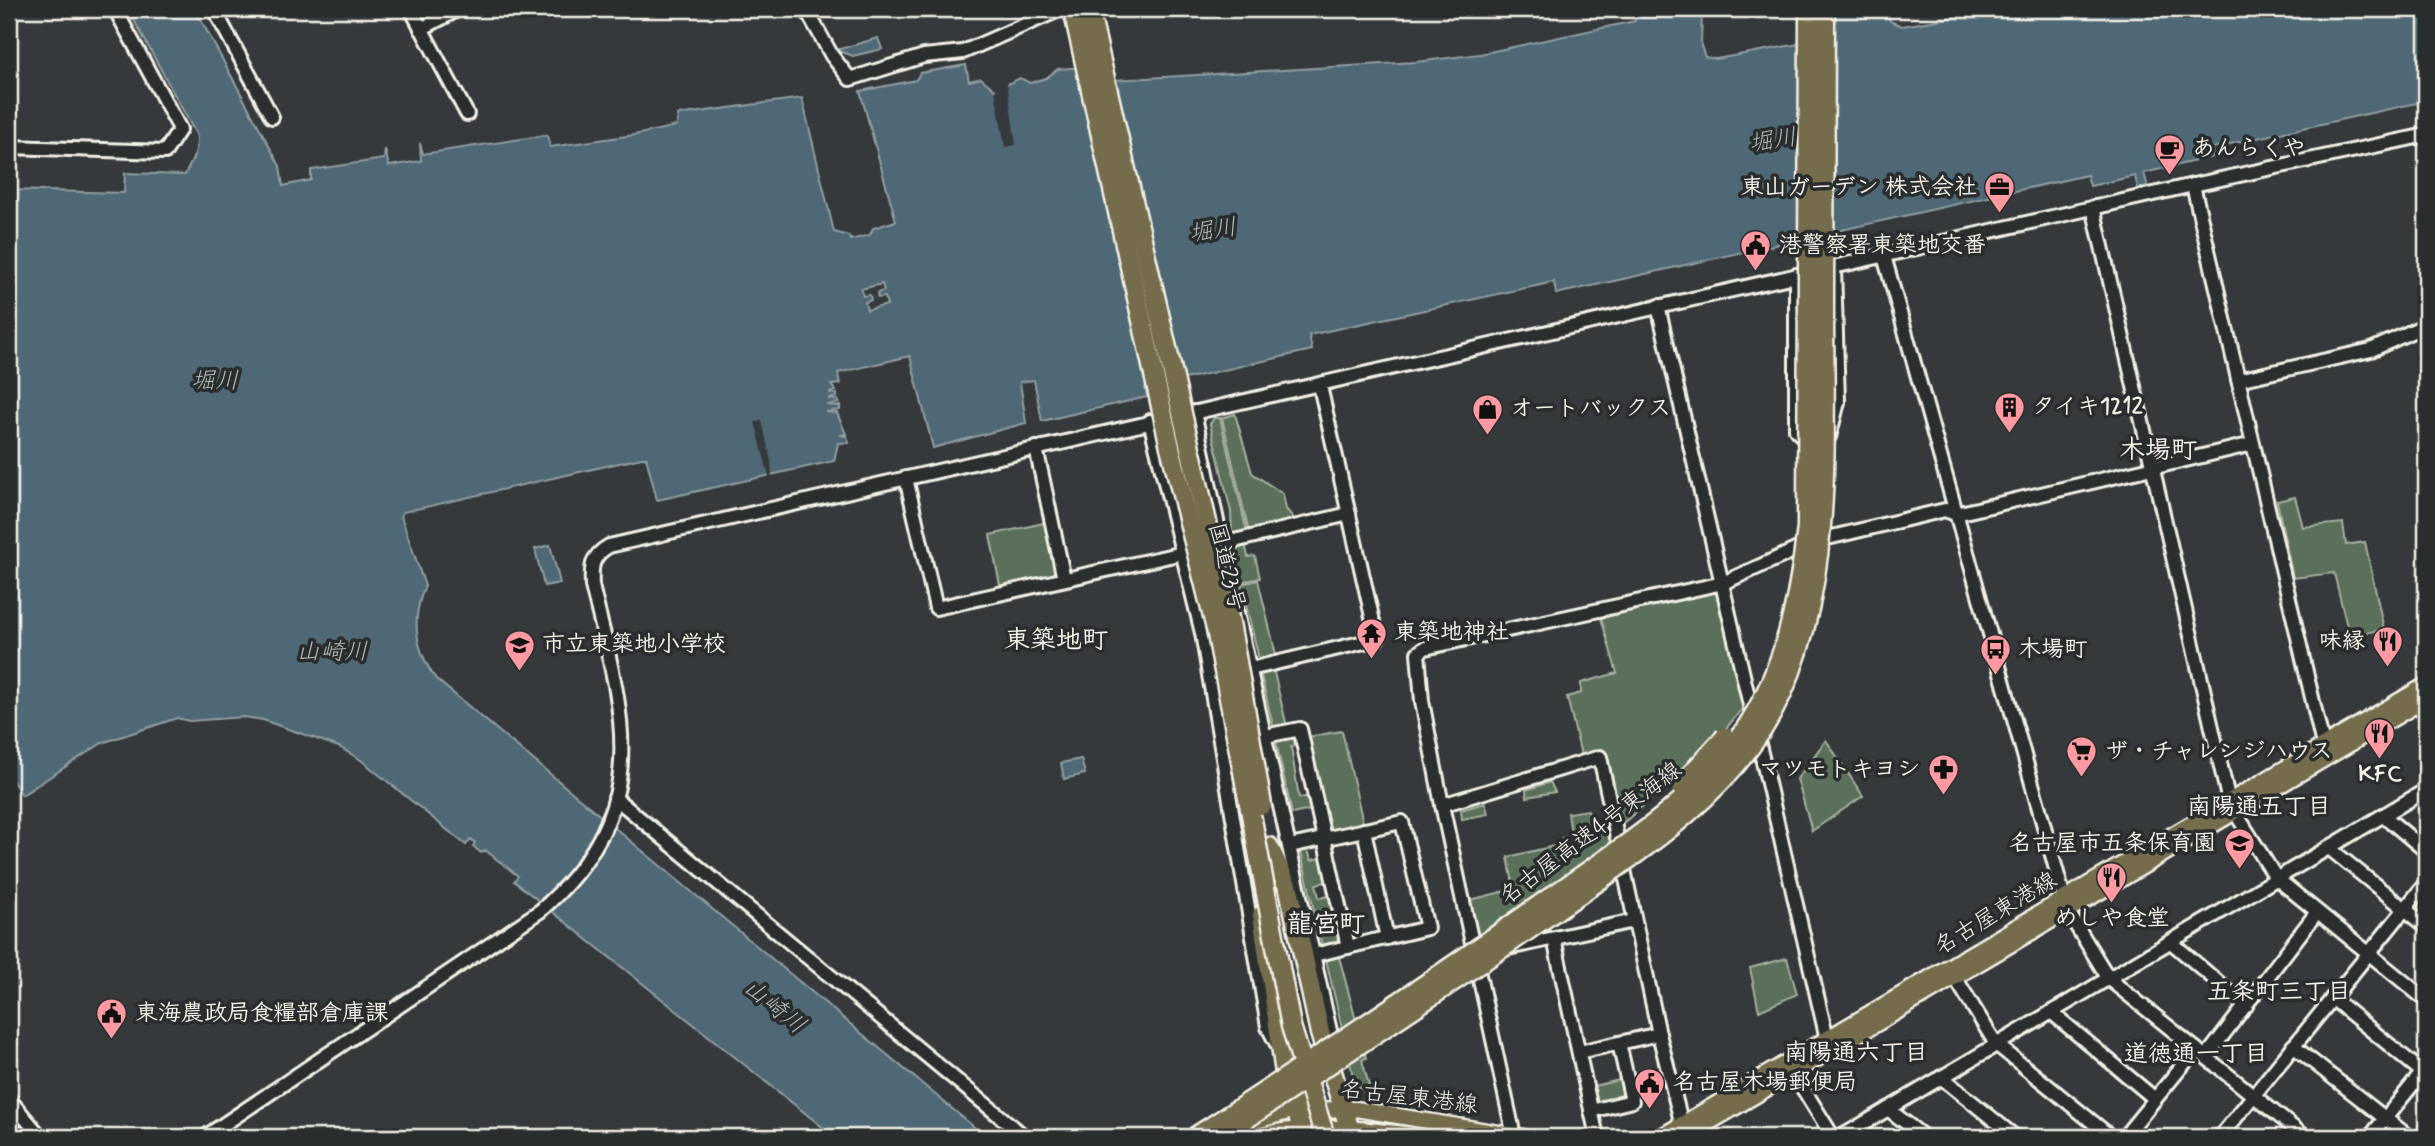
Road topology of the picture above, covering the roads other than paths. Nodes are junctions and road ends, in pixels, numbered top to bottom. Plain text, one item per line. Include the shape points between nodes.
1 (115, 9) edge
2 (214, 9) edge
3 (411, 9) edge
4 (459, 9) edge
5 (806, 9) edge
6 (1061, 9) edge
7 (1073, 9) edge
8 (1089, 9) edge
9 (1809, 9) edge
10 (1825, 9) edge
11 (421, 29) junction
12 (467, 114) dead end
13 (272, 117) dead end
14 (2426, 135) edge
15 (9, 148) edge
16 (2193, 184) junction
17 (2093, 207) junction
18 (1884, 256) junction
19 (1834, 268) junction
20 (1796, 275) junction
21 (1658, 306) junction
22 (2426, 325) edge
23 (1815, 380) dead end
24 (2238, 380) junction
25 (1320, 386) junction
26 (1194, 412) junction
27 (1150, 421) junction
28 (1816, 443) junction
29 (2253, 443) junction
30 (1035, 448) junction
31 (2154, 468) junction
32 (906, 478) junction
33 (1956, 513) junction
34 (1349, 514) junction
35 (1220, 540) junction
36 (1811, 542) junction
37 (1182, 550) junction
38 (1064, 579) junction
39 (1723, 583) junction
40 (1800, 615) junction
41 (1250, 669) junction
42 (2426, 685) edge
43 (2426, 699) edge
44 (1265, 736) junction
45 (2326, 751) junction
46 (2426, 790) edge
47 (615, 798) junction
48 (1442, 805) junction
49 (2232, 807) junction
50 (2383, 815) junction
51 (1364, 830) junction
52 (1324, 839) junction
53 (1290, 846) junction
54 (2329, 848) junction
55 (2426, 851) edge
56 (1265, 855) junction
57 (2276, 878) junction
58 (2426, 883) edge
59 (2066, 906) junction
60 (2405, 909) junction
61 (2318, 912) junction
62 (1634, 921) junction
63 (2426, 926) edge
64 (1504, 931) junction
65 (1387, 938) junction
66 (1554, 939) junction
67 (2171, 942) junction
68 (1348, 947) junction
69 (2369, 954) junction
70 (1314, 955) junction
71 (1476, 955) junction
72 (2109, 978) junction
73 (1956, 979) junction
74 (2332, 998) junction
75 (2426, 1000) edge
76 (1418, 1006) junction
77 (2246, 1006) junction
78 (2052, 1012) junction
79 (1659, 1034) junction
80 (1827, 1039) junction
81 (1619, 1043) junction
82 (1996, 1044) junction
83 (2293, 1046) junction
84 (1578, 1052) junction
85 (2201, 1053) junction
86 (1282, 1054) junction
87 (1326, 1056) junction
88 (2425, 1071) edge
89 (1794, 1074) junction
90 (1941, 1077) junction
91 (2254, 1096) junction
92 (2155, 1099) junction
93 (9, 1100) edge
94 (1888, 1109) junction
95 (1591, 1111) junction
96 (2385, 1118) junction
97 (9, 1125) edge
98 (1300, 1125) edge
99 (1344, 1128) edge
100 (1684, 1133) edge
101 (19, 1137) edge
102 (41, 1137) edge
103 (205, 1137) edge
104 (1025, 1137) edge
105 (1195, 1137) edge
106 (1209, 1137) edge
107 (1219, 1137) edge
108 (1253, 1137) edge
109 (1325, 1137) edge
110 (1429, 1137) edge
111 (1519, 1137) edge
112 (1597, 1137) edge
113 (1660, 1137) edge
114 (1833, 1137) edge
115 (1841, 1137) edge
116 (1924, 1137) edge
117 (2015, 1137) edge
118 (2111, 1137) edge
119 (2124, 1137) edge
120 (2220, 1137) edge
121 (2305, 1137) edge
122 (2370, 1137) edge
123 (2409, 1137) edge

1 - 15 street via 180,129 165,152
2 - 13 street
3 - 11 street
4 - 11 street
5 - 6 street via 850,79 924,56 963,52
7 - 56 highway, 国道23号, bridge
8 - 56 highway, 国道23号, bridge via 1230,622
9 - 64 highway, 名古屋高速4号東海線, bridge via 1810,478 1801,581 1782,656 1746,728 1713,770 1655,822
10 - 76 highway, 名古屋高速4号東海線, bridge via 1822,494 1808,612 1782,691 1748,750 1696,807 1642,850
11 - 12 street
14 - 16 street
16 - 17 street
16 - 24 street
17 - 18 street
17 - 31 street
18 - 19 street
18 - 33 street
19 - 20 street
19 - 28 street via 1838,402 1828,439
20 - 21 street
20 - 28 street via 1796,430
21 - 25 street
21 - 39 street
22 - 24 street via 2371,350
23 - 28 street
24 - 29 street
25 - 26 street
25 - 34 street
26 - 27 street
26 - 35 street
27 - 30 street
27 - 37 street
28 - 36 street
29 - 31 street
29 - 45 street
30 - 32 street
30 - 38 street
31 - 33 street
31 - 49 street
32 - 38 street via 936,608
32 - 47 street via 634,538 597,553 591,567 592,586 622,719 623,754
33 - 36 street via 1945,510
33 - 59 street
34 - 35 street
34 - 41 street via 1377,639
35 - 37 street
35 - 41 street
36 - 39 street
36 - 40 highway
37 - 38 street
37 - 86 street via 1202,633 1268,1027
39 - 48 street via 1418,653 1422,701
39 - 80 street
40 - 64 highway, bridge via 1780,656 1738,720 1703,761 1636,822 1513,915
40 - 76 highway, bridge via 1778,712 1764,745 1713,807 1553,927 1437,1004
41 - 44 street
42 - 45 main road, 名古屋東港線
43 - 45 main road, 名古屋東港線
44 - 52 street via 1300,729
44 - 53 street
45 - 49 main road, 名古屋東港線
46 - 50 street
47 - 103 street via 581,868 540,911
47 - 104 street
48 - 62 street via 1600,757
48 - 71 street
49 - 57 street
49 - 59 main road, 名古屋東港線
50 - 54 street
50 - 55 street
51 - 52 street
51 - 65 street
51 - 65 street via 1402,822 1427,928
52 - 53 street
52 - 68 street
53 - 70 street
54 - 57 street
54 - 60 street
56 - 86 highway via 1258,888
56 - 87 highway via 1289,889
56 - 99 highway, 国道23号, bridge via 1317,1083
56 - 109 highway, 国道23号, bridge via 1291,1026
57 - 61 street
57 - 67 street
58 - 60 street
59 - 72 street
59 - 73 main road, 名古屋東港線
59 - 80 main road, 名古屋東港線
60 - 63 street
60 - 69 street
61 - 69 street
61 - 77 street
62 - 66 street
62 - 79 street
64 - 105 highway, 名古屋高速4号東海線, bridge
65 - 68 street
66 - 71 street
66 - 84 street
67 - 72 street
67 - 77 street
68 - 70 street
69 - 74 street
69 - 75 street
70 - 87 street via 1330,1031
71 - 111 street
72 - 78 street
72 - 85 street
73 - 82 street
73 - 89 main road, 名古屋東港線
74 - 83 street
74 - 88 street
76 - 107 highway, 名古屋高速4号東海線, bridge
77 - 85 street
78 - 82 street
78 - 92 street
79 - 81 street
79 - 100 street
80 - 100 main road, 名古屋東港線
81 - 84 street
81 - 95 street via 1632,1101
82 - 90 street
82 - 118 street
83 - 91 street
83 - 96 street
84 - 95 street
85 - 91 street
85 - 92 street
86 - 98 highway
87 - 99 highway
88 - 96 street
89 - 100 main road, 名古屋東港線
89 - 114 street
90 - 94 street
90 - 117 street
91 - 120 street
91 - 121 street
92 - 119 street
93 - 102 street
94 - 115 street
94 - 116 street
95 - 112 street
96 - 122 street
96 - 123 street
97 - 101 street
98 - 99 main road, 名古屋東港線
98 - 106 main road, 名古屋東港線
98 - 108 main road, 名古屋東港線
99 - 110 main road, 名古屋東港線
99 - 111 main road, 名古屋東港線 via 1356,1109
100 - 113 main road, 名古屋東港線

